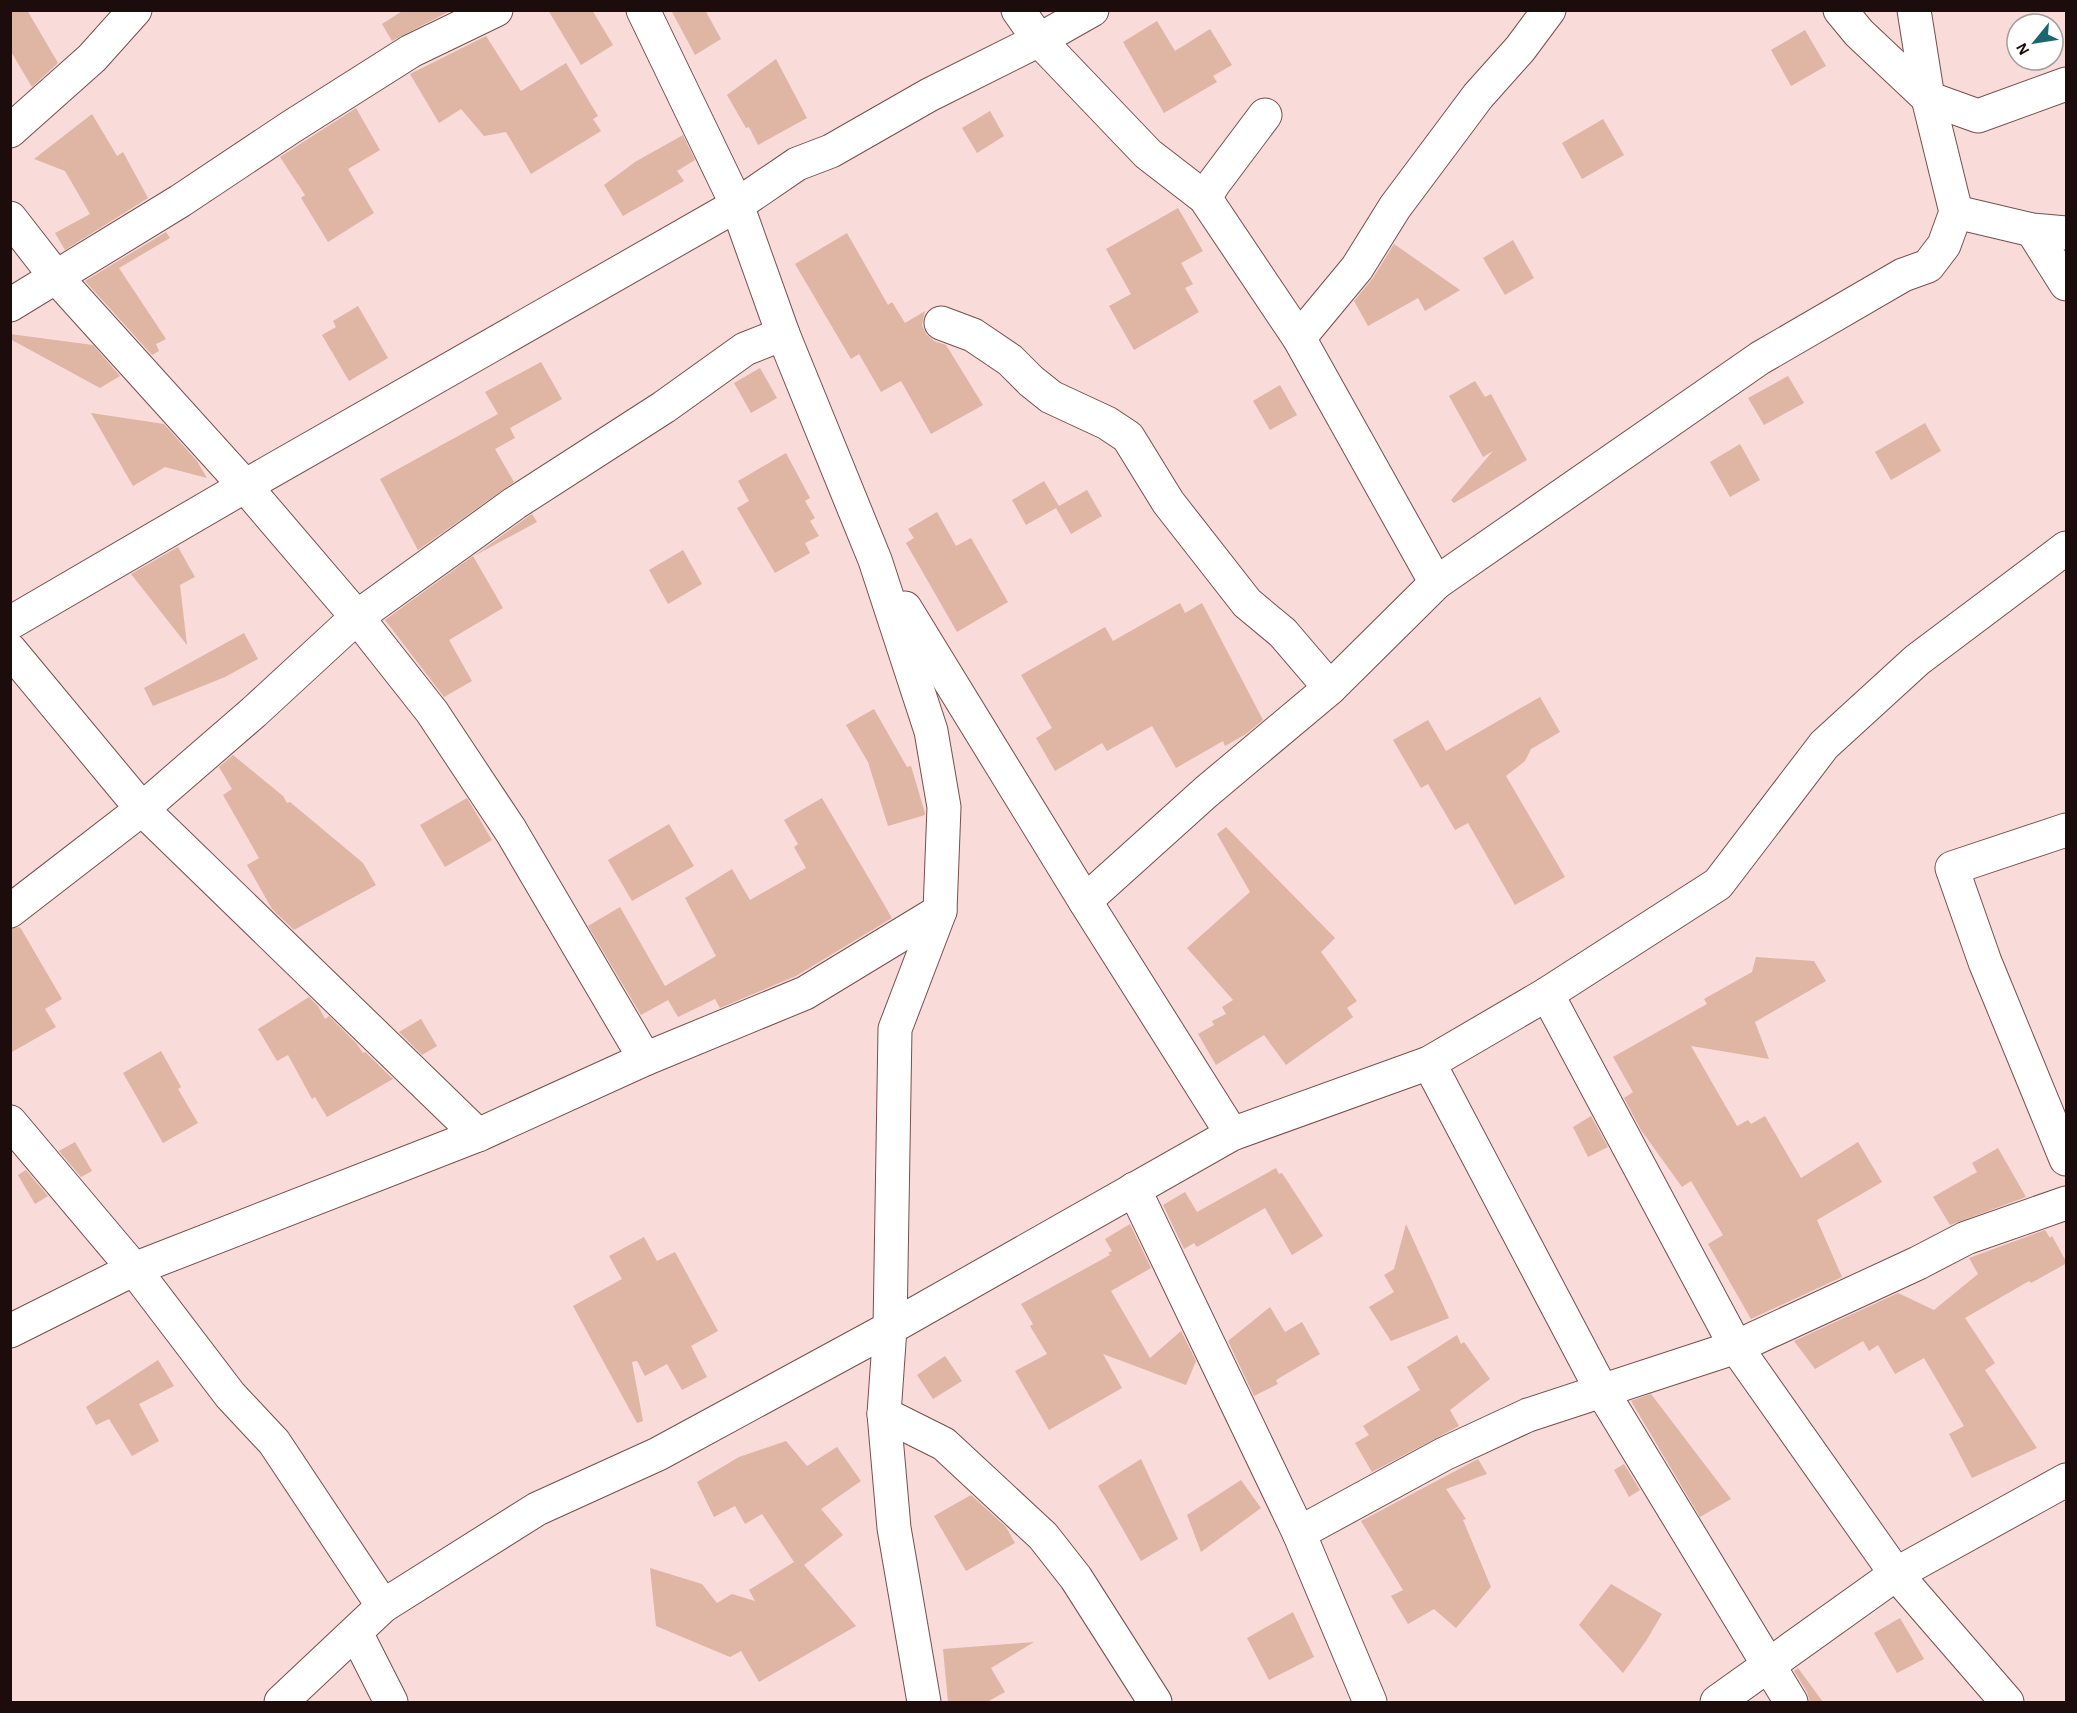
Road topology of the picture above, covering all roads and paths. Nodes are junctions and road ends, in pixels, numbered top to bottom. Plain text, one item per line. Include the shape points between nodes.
1 (135, 10) edge
2 (496, 10) edge
3 (643, 10) edge
4 (1018, 10) edge
5 (1092, 10) edge
6 (1549, 10) edge
7 (1840, 10) edge
8 (1914, 10) edge
9 (1039, 40) junction
10 (2067, 84) edge
11 (1928, 98) junction
12 (1265, 115) dead end
13 (10, 131) edge
14 (1205, 198) junction
15 (737, 205) junction
16 (1956, 212) junction
17 (10, 218) edge
18 (2032, 230) junction
19 (2067, 233) edge
20 (56, 277) junction
21 (2067, 284) edge
22 (10, 305) edge
23 (941, 323) dead end
24 (783, 334) junction
25 (1299, 338) junction
26 (245, 486) junction
27 (2067, 548) edge
28 (875, 560) junction
29 (1436, 583) junction
30 (357, 617) junction
31 (10, 623) edge
32 (10, 650) edge
33 (1330, 688) junction
34 (142, 809) junction
35 (2067, 830) edge
36 (1085, 901) junction
37 (10, 911) edge
38 (940, 911) junction
39 (1547, 994) junction
40 (645, 1059) junction
41 (1429, 1063) junction
42 (10, 1122) edge
43 (1232, 1134) junction
44 (478, 1135) junction
45 (2067, 1159) edge
46 (1134, 1189) junction
47 (2067, 1203) edge
48 (134, 1269) junction
49 (890, 1328) junction
50 (10, 1331) edge
51 (1736, 1347) junction
52 (1602, 1391) junction
53 (884, 1414) junction
54 (2067, 1480) edge
55 (1299, 1533) junction
56 (1896, 1574) junction
57 (383, 1606) junction
58 (356, 1633) junction
59 (1769, 1664) junction
60 (281, 1702) edge
61 (391, 1702) edge
62 (924, 1702) edge
63 (1155, 1702) edge
64 (1370, 1702) edge
65 (1717, 1702) edge
66 (1791, 1702) edge
67 (2007, 1702) edge

1 - 13 street via 92,58
2 - 20 street via 411,51
3 - 15 street
4 - 9 street
5 - 9 street
6 - 25 street via 1478,96 1395,207 1357,268
7 - 11 street
8 - 11 street
9 - 14 street via 1148,154
9 - 15 street via 929,95 831,151 797,164
10 - 11 street via 1978,116
11 - 16 street
12 - 14 street
14 - 25 street
15 - 24 street
15 - 26 street
16 - 18 street
16 - 29 street via 1944,245 1928,266 1904,275 1760,358
17 - 20 street
18 - 19 street
18 - 21 street
20 - 22 street
20 - 26 street
23 - 33 street via 973,335 1010,360 1052,398 1128,437 1168,502 1247,603 1282,633
24 - 28 street
24 - 30 street via 745,349 664,407 515,503
25 - 29 street
26 - 30 street
26 - 31 street
27 - 39 street via 1917,660 1824,745 1718,884
28 - 36 street
28 - 38 street via 932,731 944,807
29 - 33 street
30 - 34 street
30 - 40 street via 432,712 511,831
32 - 34 street
33 - 36 street
34 - 37 street
34 - 44 street
35 - 45 street via 1952,868 1985,962
36 - 43 street
38 - 40 street via 805,993
38 - 49 street via 895,1029
39 - 41 street
39 - 51 street
40 - 44 street
41 - 43 street
41 - 52 street
42 - 48 street
43 - 46 street
44 - 48 street
46 - 49 street
46 - 55 street
47 - 51 street via 1966,1238
48 - 50 street
48 - 57 street via 230,1395 274,1442
49 - 53 street
49 - 57 street via 658,1454 537,1509
51 - 52 street
51 - 56 street
52 - 55 street via 1528,1415 1444,1454
52 - 59 street
53 - 62 street via 894,1528
53 - 63 street via 944,1443 1043,1536 1076,1578
54 - 56 street
55 - 64 street
56 - 59 street
56 - 67 street
57 - 58 street
58 - 60 street
58 - 61 street
59 - 65 street
59 - 66 street

